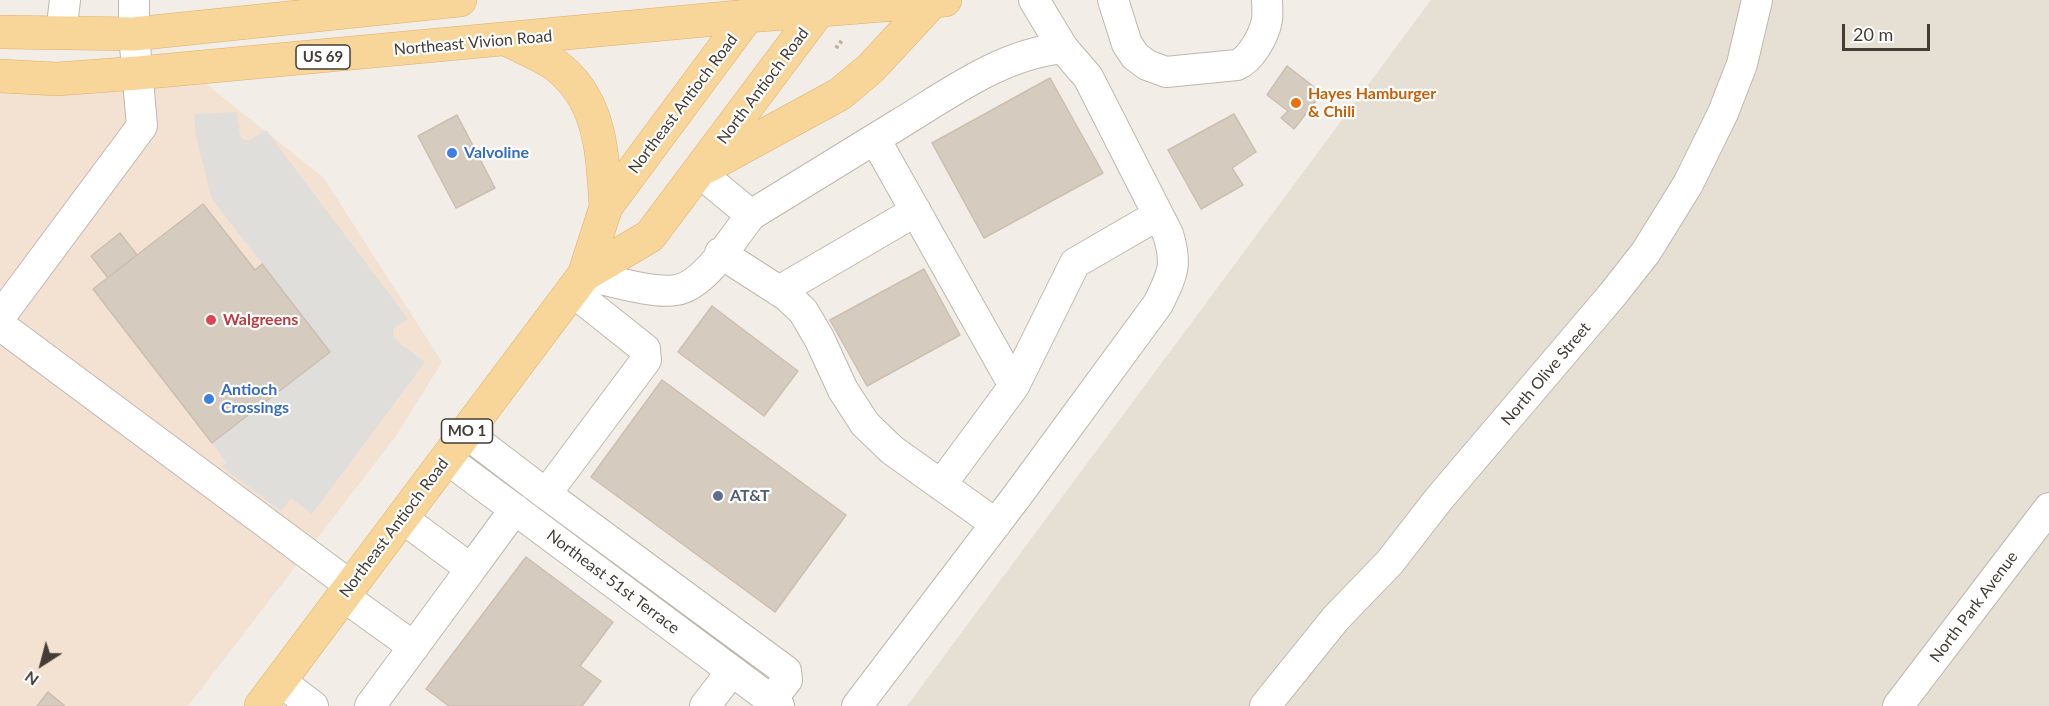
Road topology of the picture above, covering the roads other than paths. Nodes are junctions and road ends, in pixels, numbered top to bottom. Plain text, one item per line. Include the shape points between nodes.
1 (65, 0) edge
2 (134, 0) edge
3 (460, 0) edge
4 (945, 0) edge
5 (1034, 0) edge
6 (1113, 0) edge
7 (1267, 0) edge
8 (1757, 0) edge
9 (933, 1) edge
10 (823, 6) edge
11 (338, 7) edge
12 (754, 8) edge
13 (0, 32) edge
14 (61, 33) junction
15 (134, 34) junction
16 (508, 40) junction
17 (1063, 48) junction
18 (138, 73) junction
19 (0, 76) edge
20 (875, 139) junction
21 (699, 172) junction
22 (606, 207) junction
23 (916, 211) junction
24 (751, 215) junction
25 (1158, 215) junction
26 (720, 253) junction
27 (578, 283) junction
28 (779, 291) junction
29 (0, 317) edge
30 (0, 325) edge
31 (1014, 386) junction
32 (466, 433) junction
33 (447, 459) junction
34 (941, 485) junction
35 (546, 494) junction
36 (2049, 508) edge
37 (515, 509) junction
38 (402, 518) junction
39 (996, 524) junction
40 (471, 569) junction
41 (347, 591) junction
42 (414, 647) junction
43 (732, 671) junction
44 (271, 694) edge
45 (775, 703) edge
46 (314, 706) edge
47 (370, 706) edge
48 (705, 706) edge
49 (857, 706) edge
50 (1265, 706) edge
51 (1898, 706) edge

1 - 14 street
2 - 15 street
3 - 11 main road
4 - 9 main road, Northeast Vivion Road / US 69
5 - 17 street
6 - 7 street via 1127,44 1147,65 1166,72 1243,62 1267,20
8 - 50 street, North Olive Street via 1742,64 1723,113 1688,184 1646,252 1390,562 1336,618
9 - 10 main road, Northeast Vivion Road / US 69
9 - 21 main road via 871,68 840,94
10 - 12 main road, Northeast Vivion Road / US 69
10 - 21 main road, North Antioch Road / MO 1
11 - 15 main road
12 - 16 main road, Northeast Vivion Road / US 69
12 - 22 main road, Northeast Antioch Road / MO 1
13 - 14 main road
14 - 15 main road
15 - 18 street
16 - 18 main road, Northeast Vivion Road / US 69
16 - 22 main road via 553,63 576,86 600,139
17 - 20 street via 1018,57 975,78
17 - 25 street via 1088,77
18 - 19 main road, Northeast Vivion Road / US 69 via 57,79
18 - 29 street via 142,126
20 - 23 street
20 - 24 street
21 - 24 street
21 - 27 main road, Northeast Antioch Road / MO 1 via 650,236
22 - 27 main road, MO 1
23 - 28 street
23 - 31 street
24 - 26 street
25 - 31 street via 1075,263
25 - 39 street via 1174,255 1171,276 1158,304
26 - 27 street via 705,274 678,290
26 - 28 street
27 - 32 main road, Northeast Antioch Road / MO 1
27 - 35 street via 645,349 646,360
28 - 34 street via 803,311 865,424 892,450
30 - 41 street
31 - 34 street
32 - 33 main road, Northeast Antioch Road / MO 1
32 - 35 street
33 - 37 street, Northeast 51st Terrace
33 - 38 main road, Northeast Antioch Road / MO 1
34 - 39 street
35 - 45 street via 786,672 787,680
36 - 51 street, North Park Avenue
37 - 40 street
37 - 43 street, Northeast 51st Terrace
38 - 40 street
38 - 41 main road, Northeast Antioch Road / MO 1
39 - 49 street
40 - 42 street
41 - 42 street
41 - 44 main road, Northeast Antioch Road / MO 1
42 - 47 street
43 - 45 street, Northeast 51st Terrace
43 - 48 street
44 - 46 street

